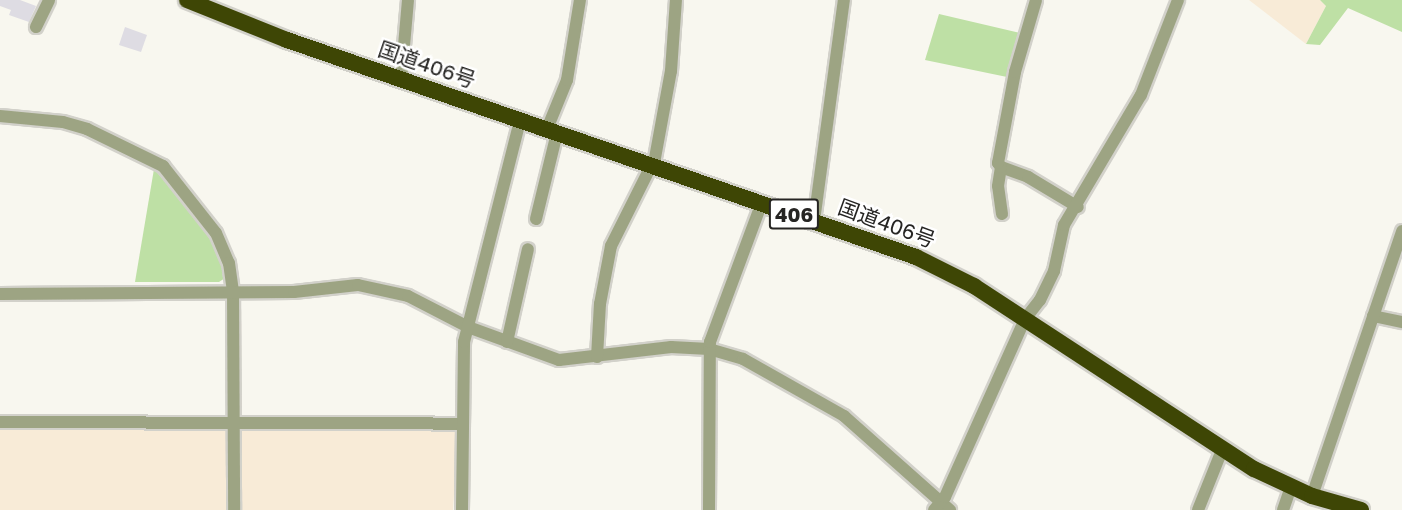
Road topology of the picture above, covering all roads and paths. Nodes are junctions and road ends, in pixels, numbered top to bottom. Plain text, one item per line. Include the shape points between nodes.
1 (49, 0) edge
2 (187, 0) edge
3 (408, 0) edge
4 (580, 0) edge
5 (676, 0) edge
6 (844, 0) edge
7 (1036, 0) edge
8 (1178, 0) edge
9 (36, 27) dead end
10 (401, 80) junction
11 (0, 116) edge
12 (520, 120) junction
13 (552, 131) junction
14 (651, 166) junction
15 (1001, 167) junction
16 (762, 202) junction
17 (1078, 207) junction
18 (1002, 213) dead end
19 (536, 219) dead end
20 (814, 221) junction
21 (1402, 231) edge
22 (528, 249) dead end
23 (233, 291) junction
24 (0, 294) edge
25 (1373, 316) junction
26 (1025, 319) junction
27 (1402, 322) edge
28 (468, 327) junction
29 (507, 342) junction
30 (709, 349) junction
31 (597, 357) junction
32 (0, 422) edge
33 (233, 422) junction
34 (463, 424) junction
35 (1222, 450) junction
36 (1291, 487) junction
37 (1312, 496) junction
38 (942, 507) edge
39 (234, 510) edge
40 (462, 510) edge
41 (709, 510) edge
42 (1198, 510) edge
43 (1282, 510) edge
44 (1361, 510) edge

1 - 9 street
2 - 10 highway, 国道406号 / 406
3 - 10 street
4 - 13 street via 567,80
5 - 14 street via 671,70
6 - 20 street
7 - 15 street via 1015,72 998,164
8 - 17 street via 1141,95
10 - 12 highway, 国道406号 / 406
11 - 23 street via 63,122 87,129 163,166 216,233 229,263
12 - 13 highway, 国道406号 / 406
12 - 28 street
13 - 14 highway, 国道406号 / 406
13 - 19 street
14 - 16 highway, 国道406号 / 406
14 - 31 street via 611,246 600,304
15 - 17 street via 1028,177
15 - 18 street via 998,186
16 - 20 highway, 国道406号 / 406
16 - 30 street
17 - 26 street via 1060,234 1054,271 1040,300
20 - 26 highway, 国道406号 / 406 via 945,270
21 - 25 street
22 - 29 street
23 - 24 street
23 - 28 street via 294,292 358,285 408,296
23 - 33 street
25 - 27 street
25 - 37 street
26 - 35 highway, 国道406号 / 406
26 - 38 street
28 - 29 street
28 - 34 street via 464,342
29 - 31 street via 559,360
30 - 31 street via 671,347
30 - 38 street via 743,359 844,416
30 - 41 street
32 - 33 street
33 - 34 street
33 - 39 street
34 - 40 street
35 - 36 highway, 国道406号 / 406
35 - 42 street
36 - 37 highway, 国道406号 / 406
36 - 43 street
37 - 44 highway, 国道406号 / 406

